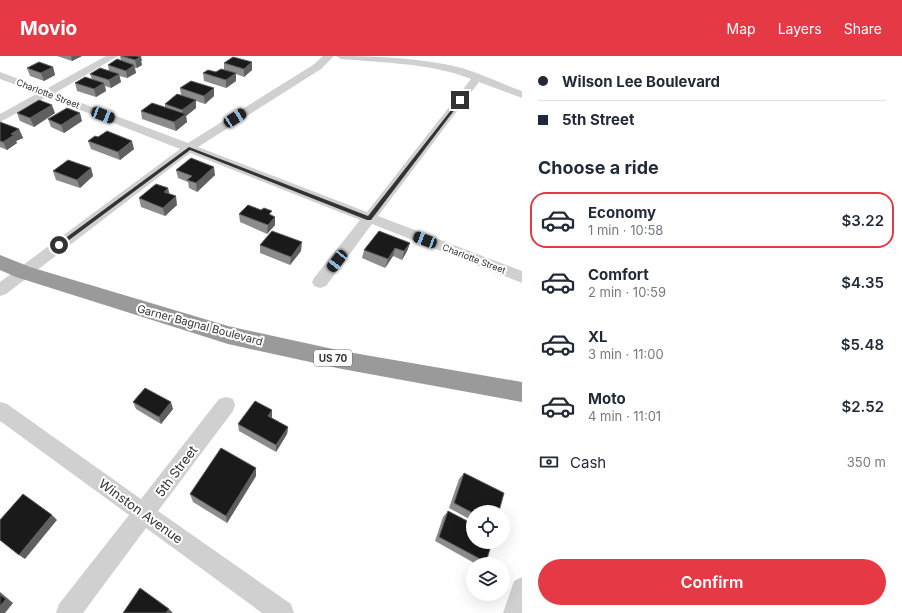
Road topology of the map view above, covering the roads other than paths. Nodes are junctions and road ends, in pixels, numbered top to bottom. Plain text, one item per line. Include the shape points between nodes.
1 (113, 56) edge
2 (329, 56) edge
3 (341, 56) edge
4 (0, 75) edge
5 (478, 77) junction
6 (46, 93) junction
7 (522, 95) edge
8 (0, 119) edge
9 (189, 148) junction
10 (369, 218) junction
11 (0, 262) edge
12 (23, 272) junction
13 (522, 277) edge
14 (320, 282) dead end
15 (0, 290) edge
16 (522, 392) edge
17 (226, 405) dead end
18 (0, 410) edge
19 (144, 514) junction
20 (522, 589) edge
21 (68, 613) edge
22 (282, 613) edge
23 (515, 613) edge

1 - 6 street
2 - 9 street
3 - 5 street via 436,66
4 - 6 street, Charlotte Street
5 - 7 street
5 - 10 street
6 - 8 street
6 - 9 street, Charlotte Street
9 - 10 street, Charlotte Street
9 - 12 street
10 - 13 street, Charlotte Street
10 - 14 street
11 - 12 highway, Garner Bagnal Boulevard / US 70
12 - 15 street
12 - 16 highway, Garner Bagnal Boulevard / US 70 via 228,335 342,360
17 - 19 street, 5th Street
18 - 19 street, Winston Avenue
19 - 21 street, 5th Street
19 - 22 street, Winston Avenue
20 - 23 street

